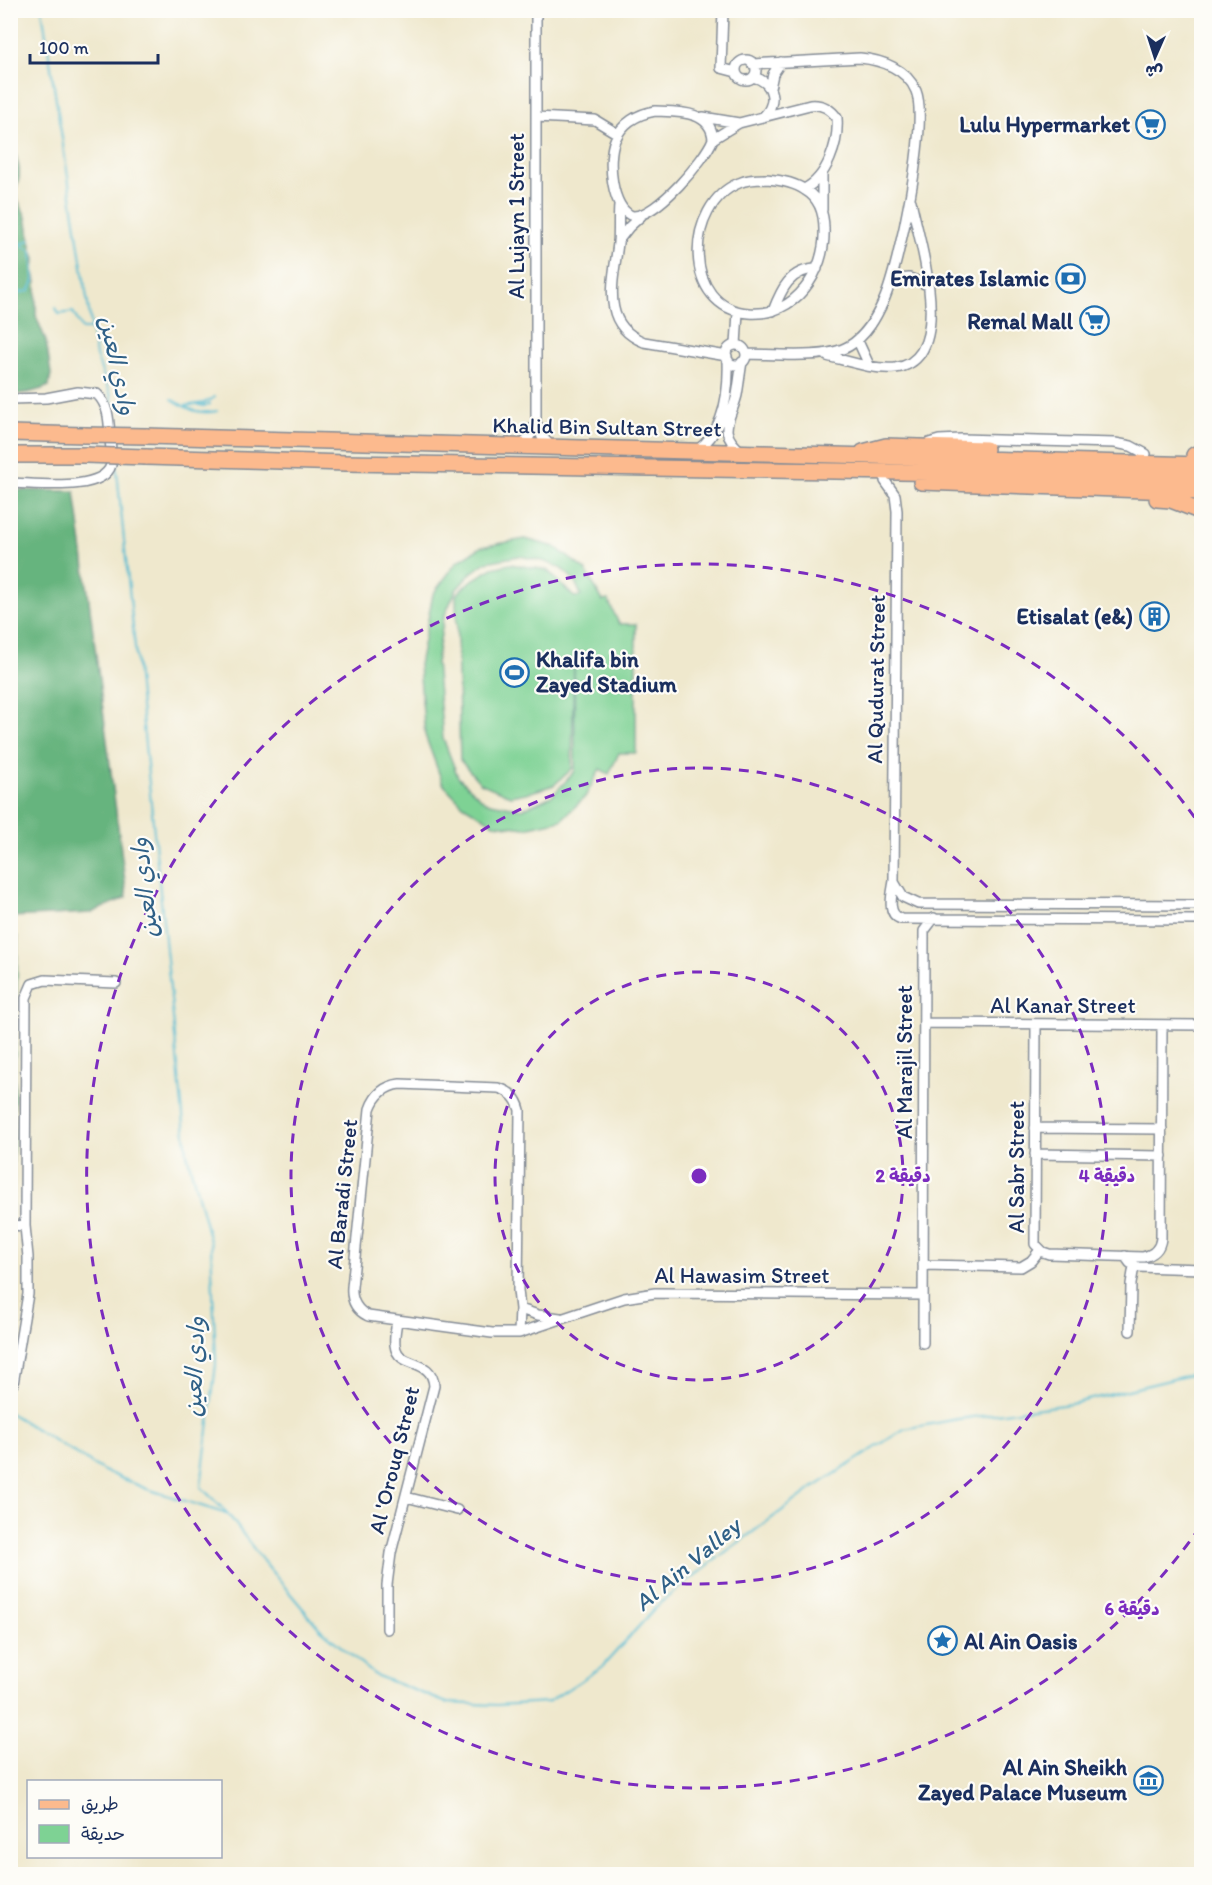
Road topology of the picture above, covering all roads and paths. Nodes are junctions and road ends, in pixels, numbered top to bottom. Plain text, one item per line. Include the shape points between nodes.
1 (536, 10) edge
2 (723, 10) edge
3 (781, 62) junction
4 (752, 63) junction
5 (736, 72) junction
6 (753, 77) junction
7 (771, 93) junction
8 (789, 111) junction
9 (536, 117) junction
10 (700, 117) junction
11 (763, 117) junction
12 (739, 123) junction
13 (618, 134) junction
14 (712, 139) junction
15 (822, 174) junction
16 (804, 189) junction
17 (910, 196) junction
18 (619, 205) junction
19 (822, 212) junction
20 (642, 215) junction
21 (901, 236) junction
22 (918, 236) junction
23 (618, 241) junction
24 (817, 269) junction
25 (891, 280) junction
26 (928, 285) junction
27 (773, 311) junction
28 (738, 312) junction
29 (858, 341) junction
30 (736, 345) junction
31 (818, 354) junction
32 (727, 358) junction
33 (744, 358) junction
34 (869, 365) junction
35 (10, 399) edge
36 (730, 400) junction
37 (536, 422) junction
38 (10, 433) edge
39 (521, 447) junction
40 (554, 448) junction
41 (694, 451) junction
42 (743, 453) junction
43 (10, 455) edge
44 (857, 457) junction
45 (1200, 457) edge
46 (799, 470) junction
47 (1202, 477) edge
48 (885, 481) junction
49 (10, 483) edge
50 (1044, 486) junction
51 (1202, 492) edge
52 (1202, 512) edge
53 (894, 881) junction
54 (909, 901) junction
55 (1187, 905) junction
56 (1202, 905) edge
57 (892, 908) junction
58 (913, 918) junction
59 (934, 918) junction
60 (1187, 920) junction
61 (1202, 920) edge
62 (924, 931) junction
63 (116, 984) dead end
64 (924, 1023) junction
65 (1036, 1024) junction
66 (1162, 1025) junction
67 (1202, 1025) edge
68 (1035, 1128) junction
69 (1162, 1129) junction
70 (1035, 1154) junction
71 (1162, 1156) junction
72 (10, 1225) edge
73 (25, 1226) junction
74 (1040, 1250) junction
75 (1125, 1256) junction
76 (923, 1265) junction
77 (1134, 1266) junction
78 (1202, 1269) edge
79 (923, 1295) junction
80 (520, 1309) junction
81 (566, 1318) junction
82 (397, 1321) junction
83 (1130, 1331) dead end
84 (519, 1332) junction
85 (923, 1343) dead end
86 (13, 1384) dead end
87 (406, 1497) junction
88 (457, 1510) dead end
89 (387, 1629) dead end

1 - 9 street, Al Lujayn 1 Street
2 - 5 street via 721,68
3 - 4 street
3 - 7 street via 773,74
3 - 17 street via 869,59 892,66 910,81 918,97 920,116
4 - 5 street via 741,62
4 - 6 street
5 - 6 street via 743,80
6 - 7 street via 763,80
7 - 8 street
7 - 11 street via 769,111
8 - 11 street
8 - 15 street via 817,105 829,109 837,118 836,136
9 - 13 street via 595,120
9 - 37 street, Al Lujayn 1 Street
10 - 12 street
10 - 13 street via 648,112 628,122
10 - 14 street via 708,123
11 - 12 street
12 - 14 street
13 - 18 street via 611,162
14 - 20 street via 683,180
15 - 16 street
15 - 19 street
16 - 19 street
16 - 28 street via 774,180 740,182 722,195 704,219 698,255 703,281 716,300
17 - 21 street
17 - 22 street
18 - 20 street via 628,215
18 - 23 street
19 - 24 street via 824,243
20 - 23 street
21 - 22 street
21 - 25 street
22 - 26 street
23 - 32 street via 612,297 616,315 627,332 651,343
24 - 27 street via 797,296
24 - 27 street via 805,270 790,279
25 - 26 street via 909,278
25 - 29 street via 874,318
26 - 34 street via 929,336 920,355 896,368
27 - 28 street
28 - 30 street
29 - 31 street via 842,350
29 - 34 street
30 - 32 street via 730,347
30 - 33 street via 743,348
31 - 33 street
31 - 34 street
32 - 33 street via 734,364
32 - 36 street
33 - 36 street
35 - 49 street via 78,392 97,394 108,411 111,465 95,482
36 - 41 street via 714,433
36 - 42 street via 726,428
37 - 39 street
37 - 40 street via 542,437
38 - 39 main road, Khalid Bin Sultan Street, bridge
39 - 40 main road, Khalid Bin Sultan Street
40 - 41 main road, Khalid Bin Sultan Street
41 - 42 main road, Khalid Bin Sultan Street
42 - 44 main road, Khalid Bin Sultan Street
43 - 46 main road, Khalid Bin Sultan Street, bridge
44 - 45 main road, Khalid Bin Sultan Street
44 - 45 main road via 880,447 921,447
46 - 47 main road, Khalid Bin Sultan Street
46 - 48 main road
48 - 50 main road
48 - 53 street, Al Qudurat Street via 894,495 897,511
50 - 51 main road
50 - 52 main road via 1171,500
53 - 54 street via 899,893
53 - 57 street, Al Qudurat Street
54 - 55 street
54 - 57 street via 898,902
54 - 58 street
55 - 56 street
55 - 60 street
57 - 58 street via 896,917
58 - 59 street
58 - 62 street
59 - 60 street
59 - 62 street
60 - 61 street
62 - 64 street, Al Marajil Street
63 - 73 street via 45,980 32,984 26,998
64 - 65 street, Al Kanar Street
64 - 76 street, Al Marajil Street
65 - 66 street, Al Kanar Street
65 - 68 street, Al Sabr Street
66 - 67 street, Al Kanar Street
66 - 69 street, Al Sabr Street
68 - 69 street
68 - 70 street, Al Sabr Street
69 - 71 street, Al Sabr Street
70 - 71 street
70 - 74 street, Al Sabr Street via 1034,1237
71 - 75 street, Al Sabr Street via 1159,1246 1147,1256
72 - 73 street
73 - 86 street via 28,1294
74 - 75 street, Al Sabr Street via 1049,1254
74 - 76 street via 1021,1267
75 - 77 street
76 - 79 street, Al Marajil Street
77 - 78 street
77 - 83 street
79 - 81 street, Al Hawasim Street via 655,1293 624,1298
79 - 85 street, Al Marajil Street
80 - 81 street
80 - 82 street, Al Baradi Street via 517,1101 498,1088 393,1085 378,1094 370,1109 351,1292 363,1314
80 - 84 street, Al Baradi Street
81 - 84 street, Al Baradi Street
82 - 84 street, Al Baradi Street via 492,1333
82 - 87 street, Al 'Orouq Street via 398,1353 427,1369 434,1381
87 - 88 street
87 - 89 street, Al 'Orouq Street via 389,1563

